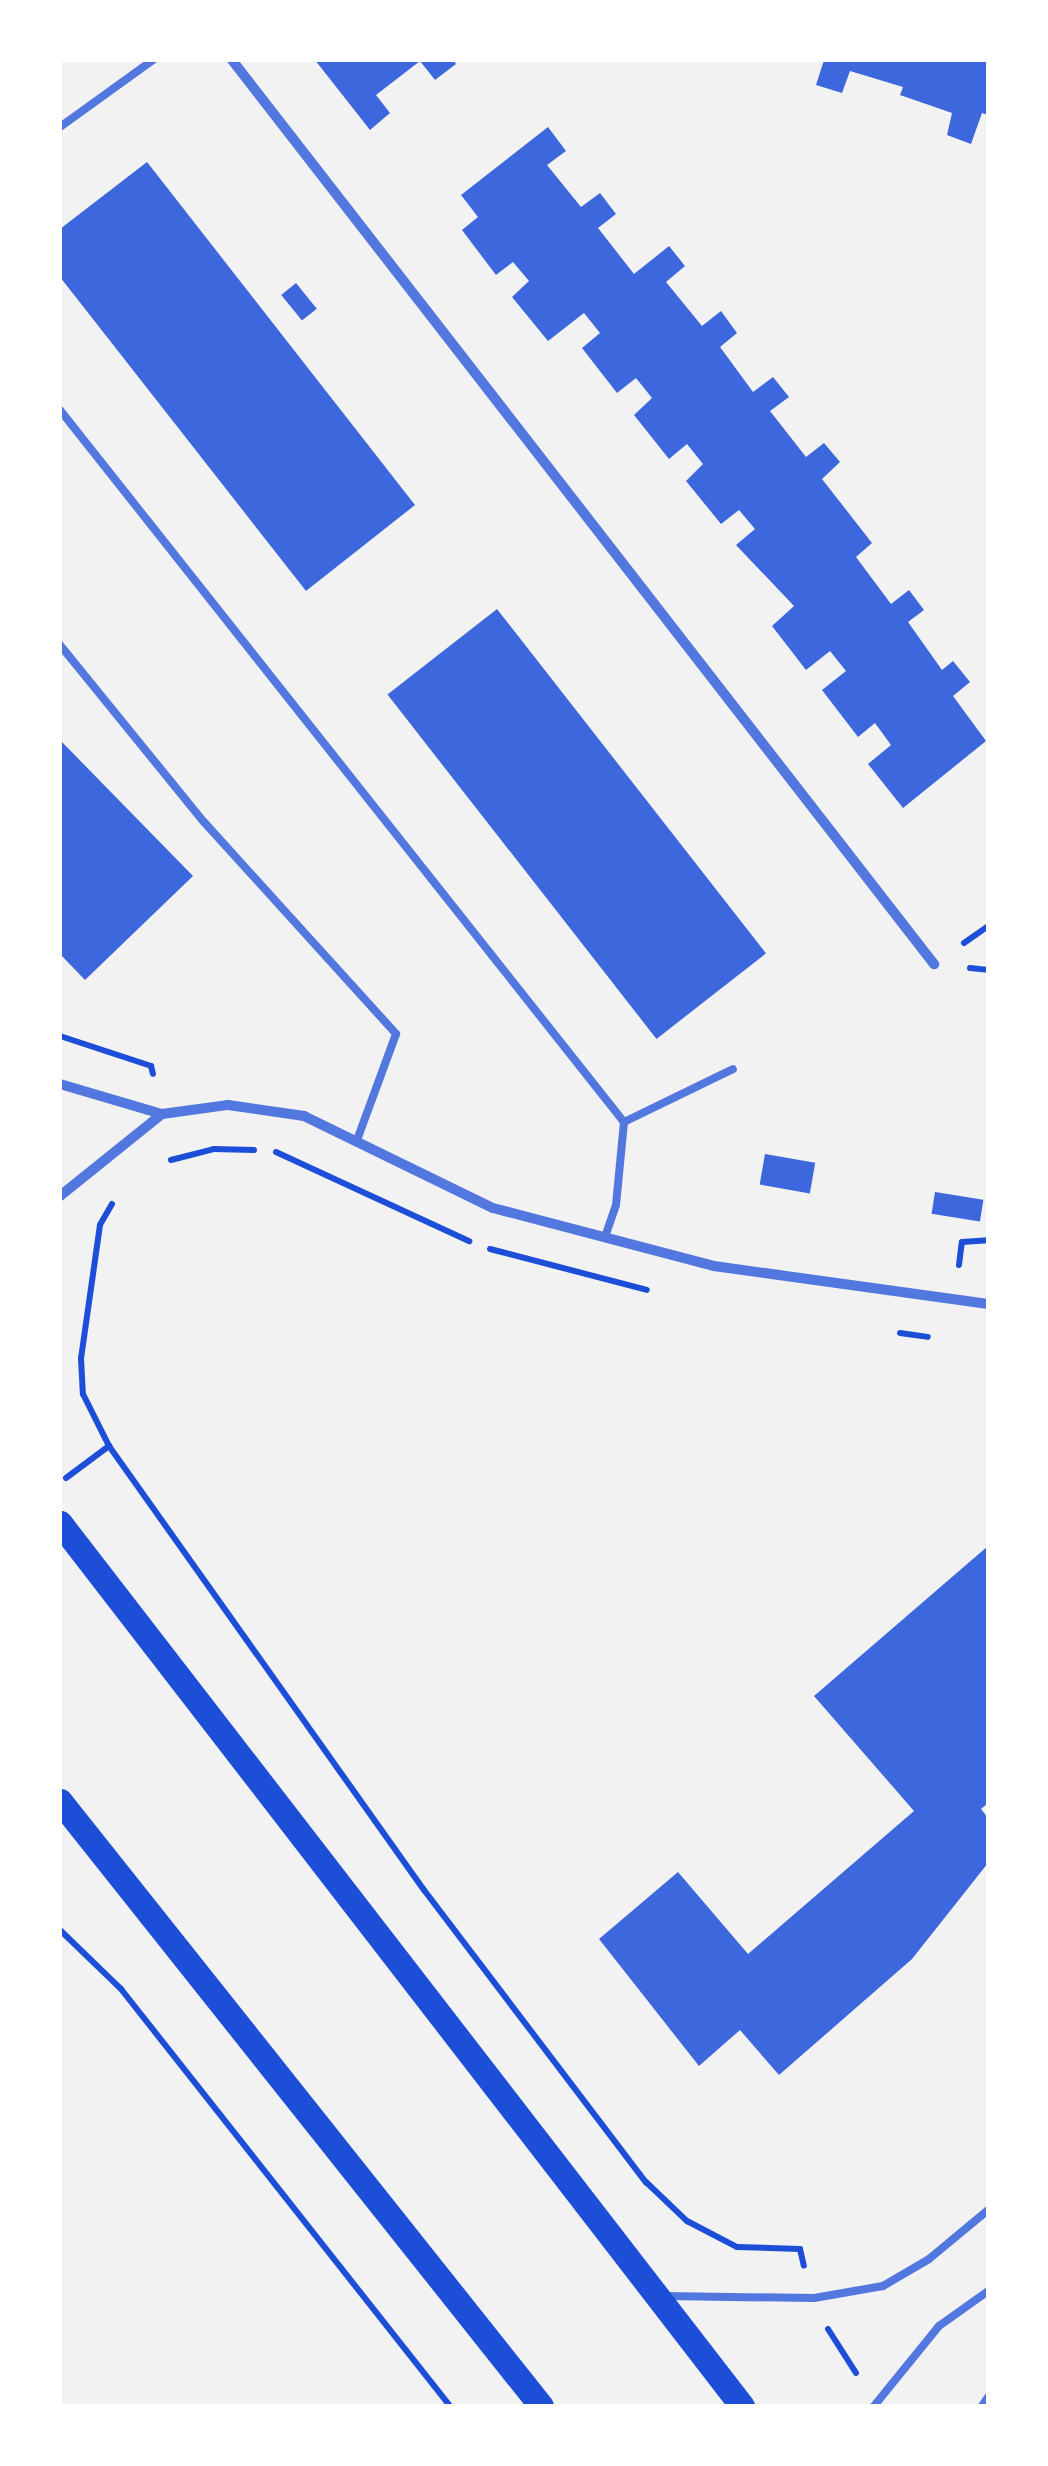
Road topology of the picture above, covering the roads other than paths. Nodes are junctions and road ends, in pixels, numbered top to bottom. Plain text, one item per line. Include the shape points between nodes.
1 (153, 60) edge
2 (232, 60) edge
3 (60, 127) edge
4 (60, 410) edge
5 (60, 645) edge
6 (934, 964) dead end
7 (733, 1069) dead end
8 (60, 1084) edge
9 (162, 1114) junction
10 (624, 1122) junction
11 (357, 1140) junction
12 (60, 1196) edge
13 (605, 1237) junction
14 (988, 1304) edge
15 (60, 1523) edge
16 (60, 1801) edge
17 (988, 2210) edge
18 (988, 2290) edge
19 (652, 2296) junction
20 (988, 2397) edge
21 (876, 2402) edge
22 (542, 2406) edge
23 (742, 2406) edge
24 (982, 2406) edge

1 - 3 lane
2 - 6 street
4 - 10 lane
5 - 11 lane via 204,822 396,1034
7 - 10 lane
8 - 9 street
9 - 11 street via 228,1105 304,1116
9 - 12 street
10 - 13 lane via 616,1205
11 - 13 street via 492,1208
13 - 14 street via 714,1266
15 - 19 main road
16 - 22 main road
17 - 19 lane via 929,2260 883,2286 814,2298
18 - 21 lane via 940,2326
19 - 23 main road
20 - 24 lane

